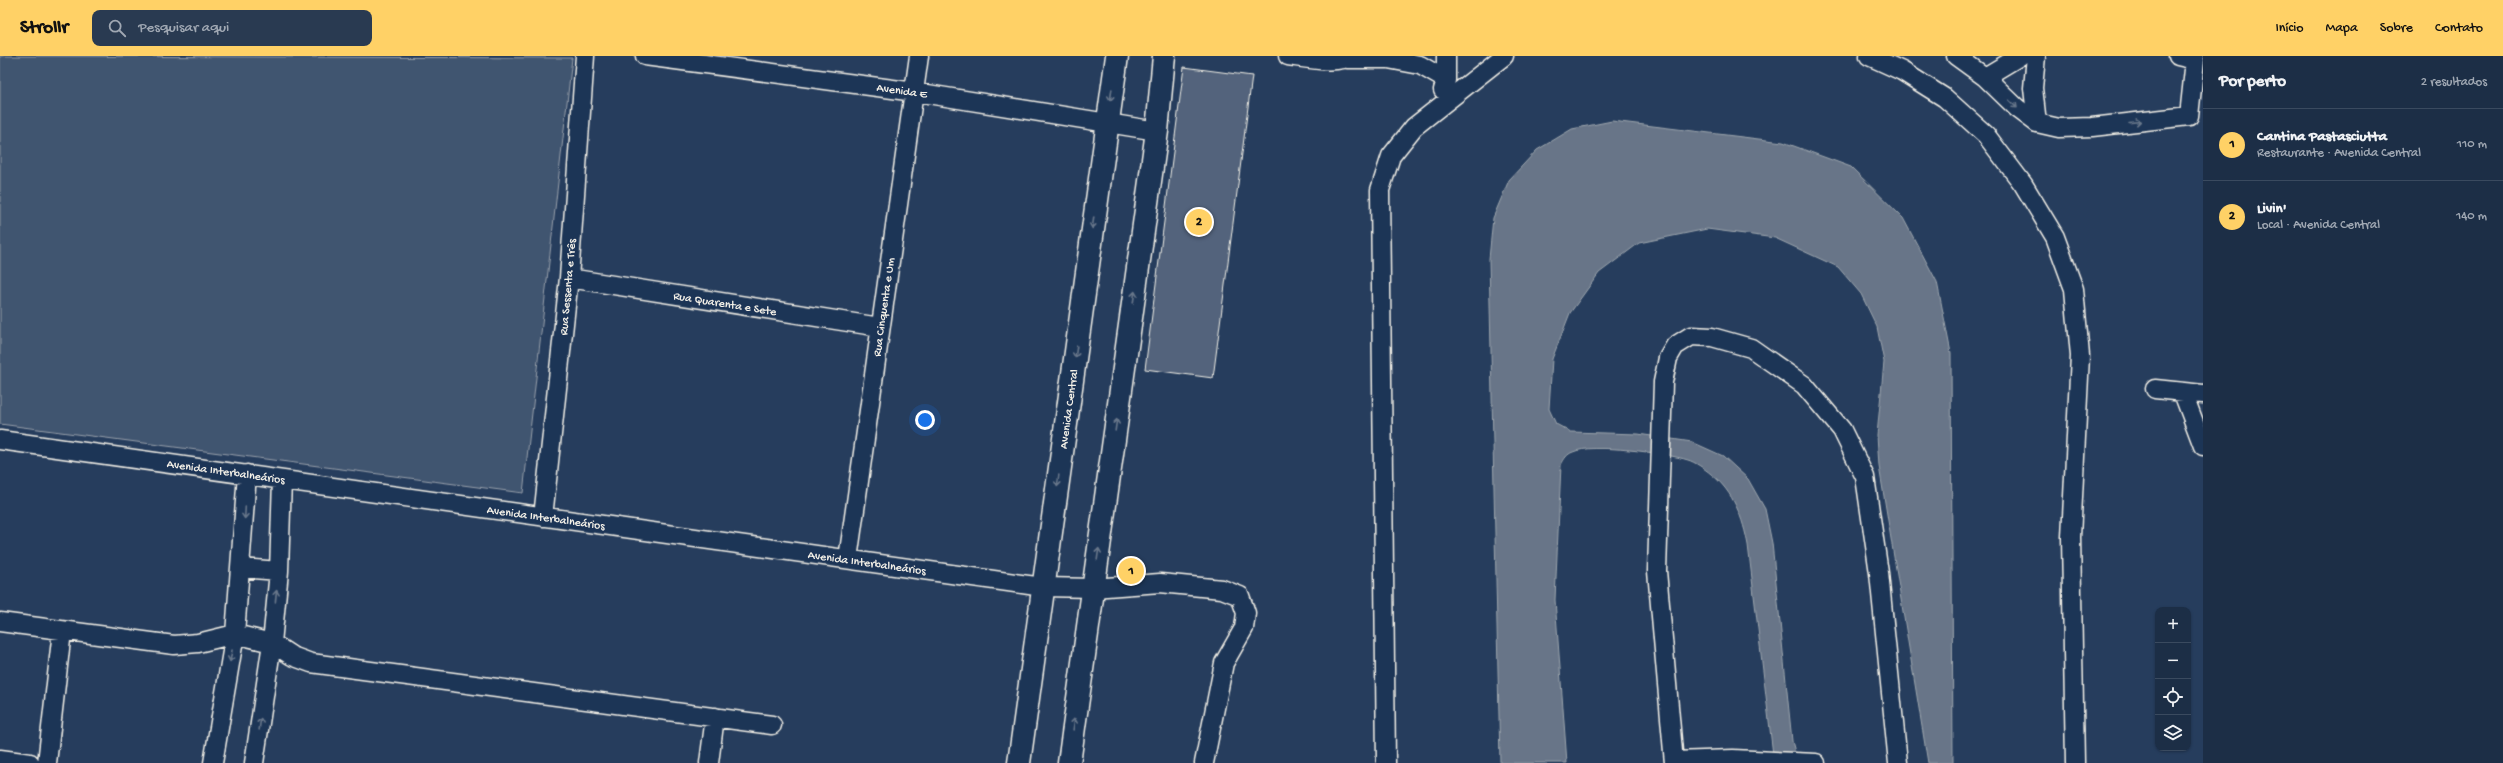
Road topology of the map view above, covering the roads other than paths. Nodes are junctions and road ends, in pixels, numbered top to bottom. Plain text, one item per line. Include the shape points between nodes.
1 (585, 56) edge
2 (645, 56) edge
3 (919, 56) edge
4 (1117, 56) edge
5 (1164, 56) edge
6 (1288, 56) edge
7 (1446, 56) edge
8 (1504, 56) edge
9 (1869, 56) edge
10 (1956, 56) edge
11 (2020, 56) edge
12 (2036, 56) edge
13 (1349, 57) edge
14 (2192, 59) edge
15 (1985, 76) junction
16 (1446, 80) junction
17 (915, 92) junction
18 (1438, 106) junction
19 (2196, 117) edge
20 (1108, 122) junction
21 (2037, 123) junction
22 (1157, 132) junction
23 (569, 278) junction
24 (880, 327) junction
25 (2155, 389) dead end
26 (2183, 393) junction
27 (2203, 394) edge
28 (0, 440) edge
29 (2203, 446) edge
30 (247, 474) junction
31 (282, 480) junction
32 (543, 517) junction
33 (848, 559) junction
34 (242, 568) junction
35 (279, 571) junction
36 (1043, 586) junction
37 (1093, 588) junction
38 (0, 622) edge
39 (62, 631) junction
40 (235, 634) junction
41 (272, 643) junction
42 (715, 716) junction
43 (772, 725) dead end
44 (0, 759) edge
45 (1674, 762) edge
46 (1812, 762) edge
47 (30, 763) edge
48 (47, 763) edge
49 (213, 763) edge
50 (254, 763) edge
51 (709, 763) edge
52 (1019, 763) edge
53 (1069, 763) edge
54 (1204, 763) edge
55 (1386, 763) edge
56 (1898, 763) edge
57 (2075, 763) edge

1 - 23 street, Rua Sessenta e Três
2 - 17 street, Avenida E
3 - 17 street, Rua Cinquenta e Um
4 -> 20 main road, Avenida Central
5 - 22 main road
6 - 13 street via 1319,60
7 - 16 street
8 - 18 street
9 - 57 street via 1902,71 1945,98 1986,136 2023,184 2055,237 2074,289 2080,356 2071,537
10 - 15 street
11 - 15 street
12 - 21 street via 2033,88
13 - 16 street via 1420,64
14 - 19 street
15 -> 21 street via 2017,108
16 - 18 street
17 - 20 street, Avenida E
17 - 24 street, Rua Cinquenta e Um
18 - 55 street via 1414,127 1391,156 1380,190
21 -> 19 street via 2059,128 2092,127
20 - 22 street, Avenida E
20 -> 36 main road, Avenida Central
37 -> 22 main road
23 - 24 street, Rua Quarenta e Sete
23 - 32 street, Rua Sessenta e Três
24 - 33 street, Rua Cinquenta e Um
25 - 26 street
26 - 27 street
26 - 29 street
28 - 30 street, Avenida Interbalneários
30 - 31 street, Avenida Interbalneários
30 -> 34 street
31 - 32 street, Avenida Interbalneários
31 - 35 street
32 - 33 street, Avenida Interbalneários
33 - 36 street, Avenida Interbalneários
34 - 35 street
34 - 40 street
41 -> 35 street
36 - 37 street, Avenida Interbalneários
36 - 52 main road, Avenida Central
53 -> 37 main road
37 - 54 street, Avenida Interbalneários via 1160,583 1222,589 1240,596 1246,613 1244,628 1224,663
38 - 39 street
39 - 40 street via 174,645 198,643
39 - 48 street
40 - 41 street
40 -> 49 street
41 - 42 street via 292,656 311,663
50 -> 41 street
42 - 43 street
42 - 51 street
44 - 47 street
45 - 46 street
45 - 56 street via 1657,571 1663,382 1668,358 1675,346 1691,336 1712,337 1751,348 1804,385 1842,430 1865,477 1879,573

